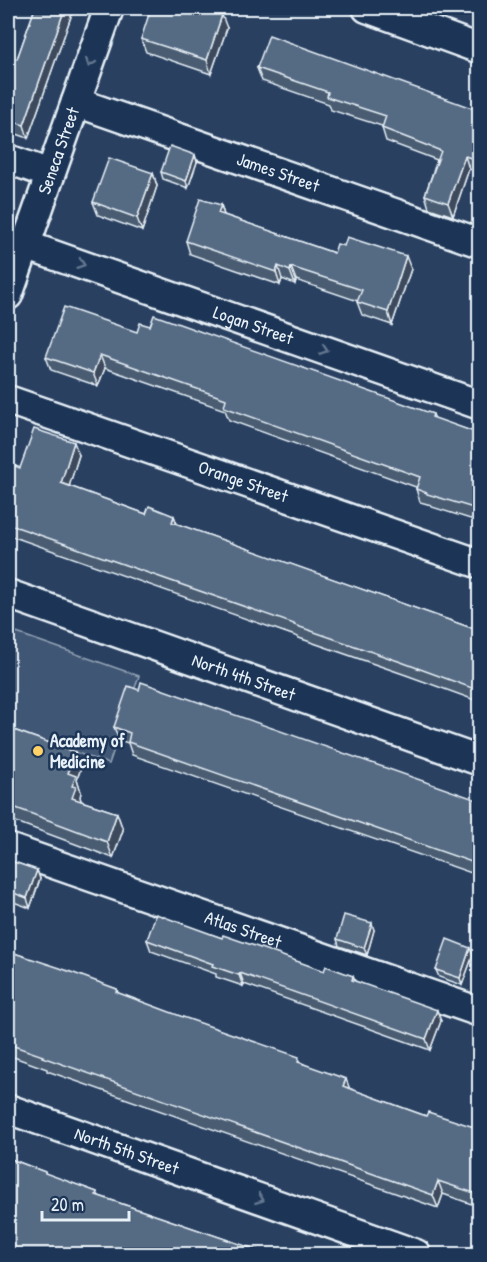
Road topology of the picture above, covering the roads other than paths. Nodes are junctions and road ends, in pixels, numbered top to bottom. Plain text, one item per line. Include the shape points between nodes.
1 (110, 8) edge
2 (367, 8) edge
3 (480, 49) edge
4 (76, 102) junction
5 (8, 159) edge
6 (50, 174) junction
7 (480, 243) edge
8 (25, 245) junction
9 (8, 295) edge
10 (8, 400) edge
11 (480, 405) edge
12 (480, 564) edge
13 (8, 594) edge
14 (480, 760) edge
15 (8, 848) edge
16 (480, 1012) edge
17 (8, 1109) edge
18 (416, 1254) edge

1 -> 4 street, Seneca Street
2 - 3 street
4 - 6 street, Seneca Street
4 - 7 street, James Street
5 - 6 street
6 - 8 street, Seneca Street
8 - 9 street, Seneca Street
8 -> 11 street, Logan Street
10 - 12 street, Orange Street
13 - 14 street, North 4th Street
15 - 16 street, Atlas Street
17 -> 18 street, North 5th Street

